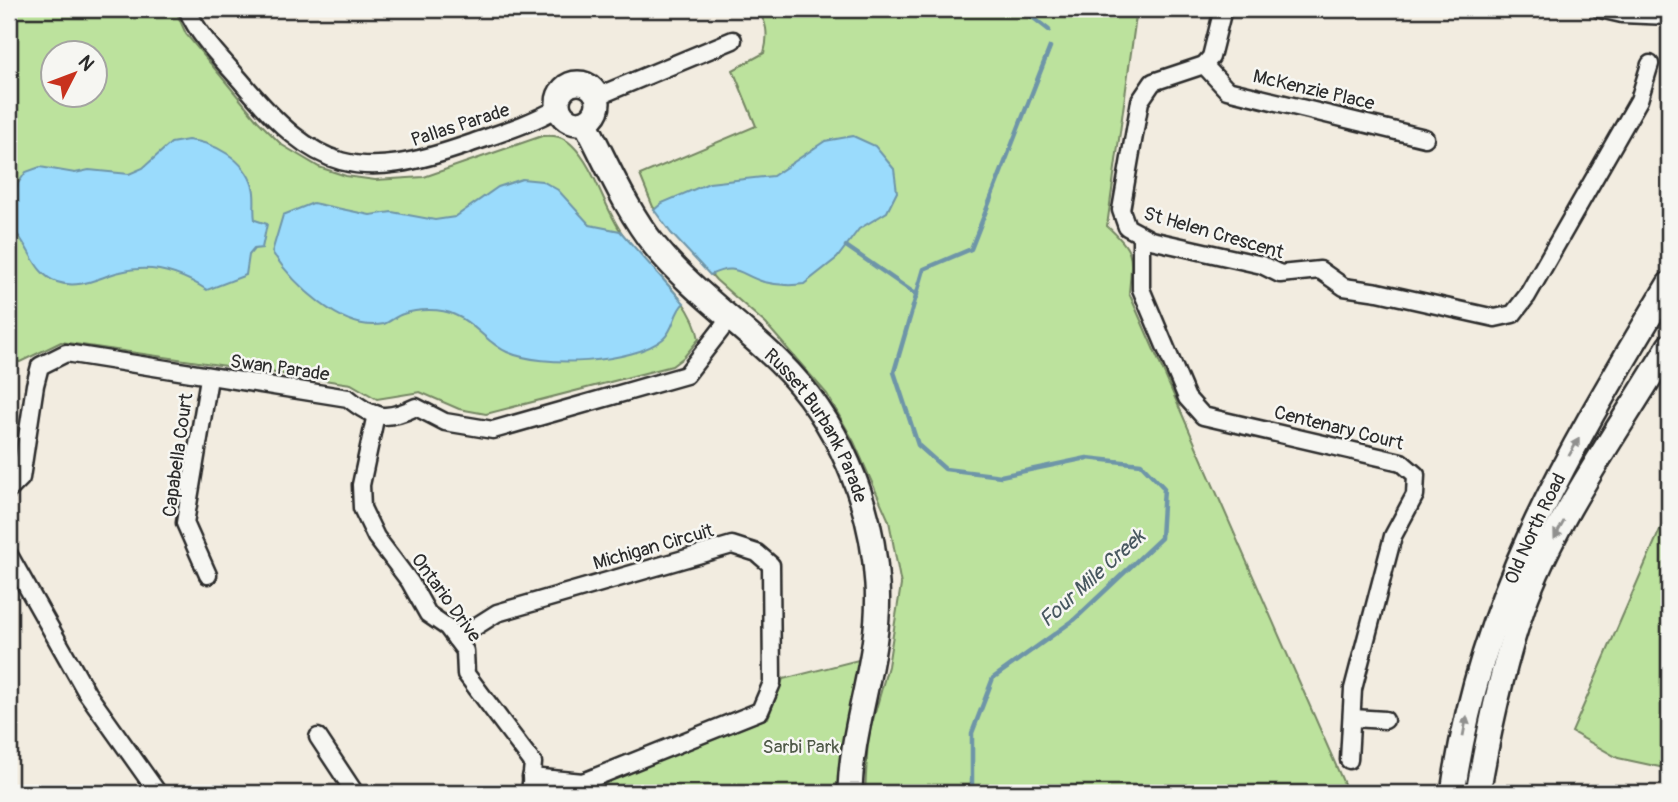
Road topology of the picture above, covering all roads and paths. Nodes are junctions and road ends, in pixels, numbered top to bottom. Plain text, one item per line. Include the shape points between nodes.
1 (187, 9) edge
2 (1223, 9) edge
3 (1600, 9) edge
4 (1669, 16) edge
5 (1652, 17) junction
6 (1669, 23) edge
7 (733, 40) dead end
8 (1650, 64) dead end
9 (1204, 65) junction
10 (598, 96) junction
11 (558, 108) junction
12 (585, 122) junction
13 (1425, 138) dead end
14 (1149, 239) junction
15 (1669, 284) edge
16 (730, 318) junction
17 (1669, 346) edge
18 (209, 378) junction
19 (376, 414) junction
20 (9, 490) edge
21 (9, 555) edge
22 (208, 575) dead end
23 (456, 639) junction
24 (1353, 718) junction
25 (1385, 720) dead end
26 (318, 737) dead end
27 (1349, 760) dead end
28 (531, 785) edge
29 (158, 793) edge
30 (355, 793) edge
31 (850, 793) edge
32 (1453, 793) edge
33 (1478, 793) edge

1 - 11 street, Pallas Parade via 195,27 270,116 300,143 336,160 372,167 419,161 538,120
2 - 9 street via 1211,57
3 - 5 street
4 - 5 street
5 - 6 street
7 - 10 street
8 - 14 street, St Helen Crescent via 1639,100 1513,314 1495,318 1354,290 1320,270 1280,274 1262,265
9 - 13 street, McKenzie Place via 1227,90
9 - 14 street, St Helen Crescent via 1153,82 1140,101 1121,210 1127,227
10 - 11 main road via 591,87 575,82 560,94
10 - 12 main road via 595,115
11 - 12 main road via 566,119
12 - 16 main road, Russet Burbank Parade via 636,220 669,262
14 - 24 street, Centenary Court via 1141,289 1194,409 1203,416 1401,462 1416,475 1415,495 1394,537 1353,689
32 -> 15 main road, Old North Road via 1481,659 1513,569 1565,462
16 - 19 street via 686,375 493,430 445,422 416,407 395,417
16 - 31 main road, Russet Burbank Parade via 780,363 821,414 840,447 866,513 875,554 877,619 852,754
17 -> 33 main road, Old North Road via 1556,534 1524,605 1493,707
18 - 19 street, Swan Parade via 348,398
18 - 20 street, Swan Parade via 66,354 40,366 21,478
18 - 22 street, Capabella Court via 185,523
19 - 23 street, Ontario Drive via 362,508 376,537 429,614
21 - 29 street via 87,693
23 - 28 street, Ontario Drive via 465,651 466,674 533,763
23 - 28 street, Michigan Circuit via 496,612 732,545 757,553 771,565 772,683 760,710 583,782
24 - 25 street
24 - 27 street, Centenary Court
26 - 30 street

